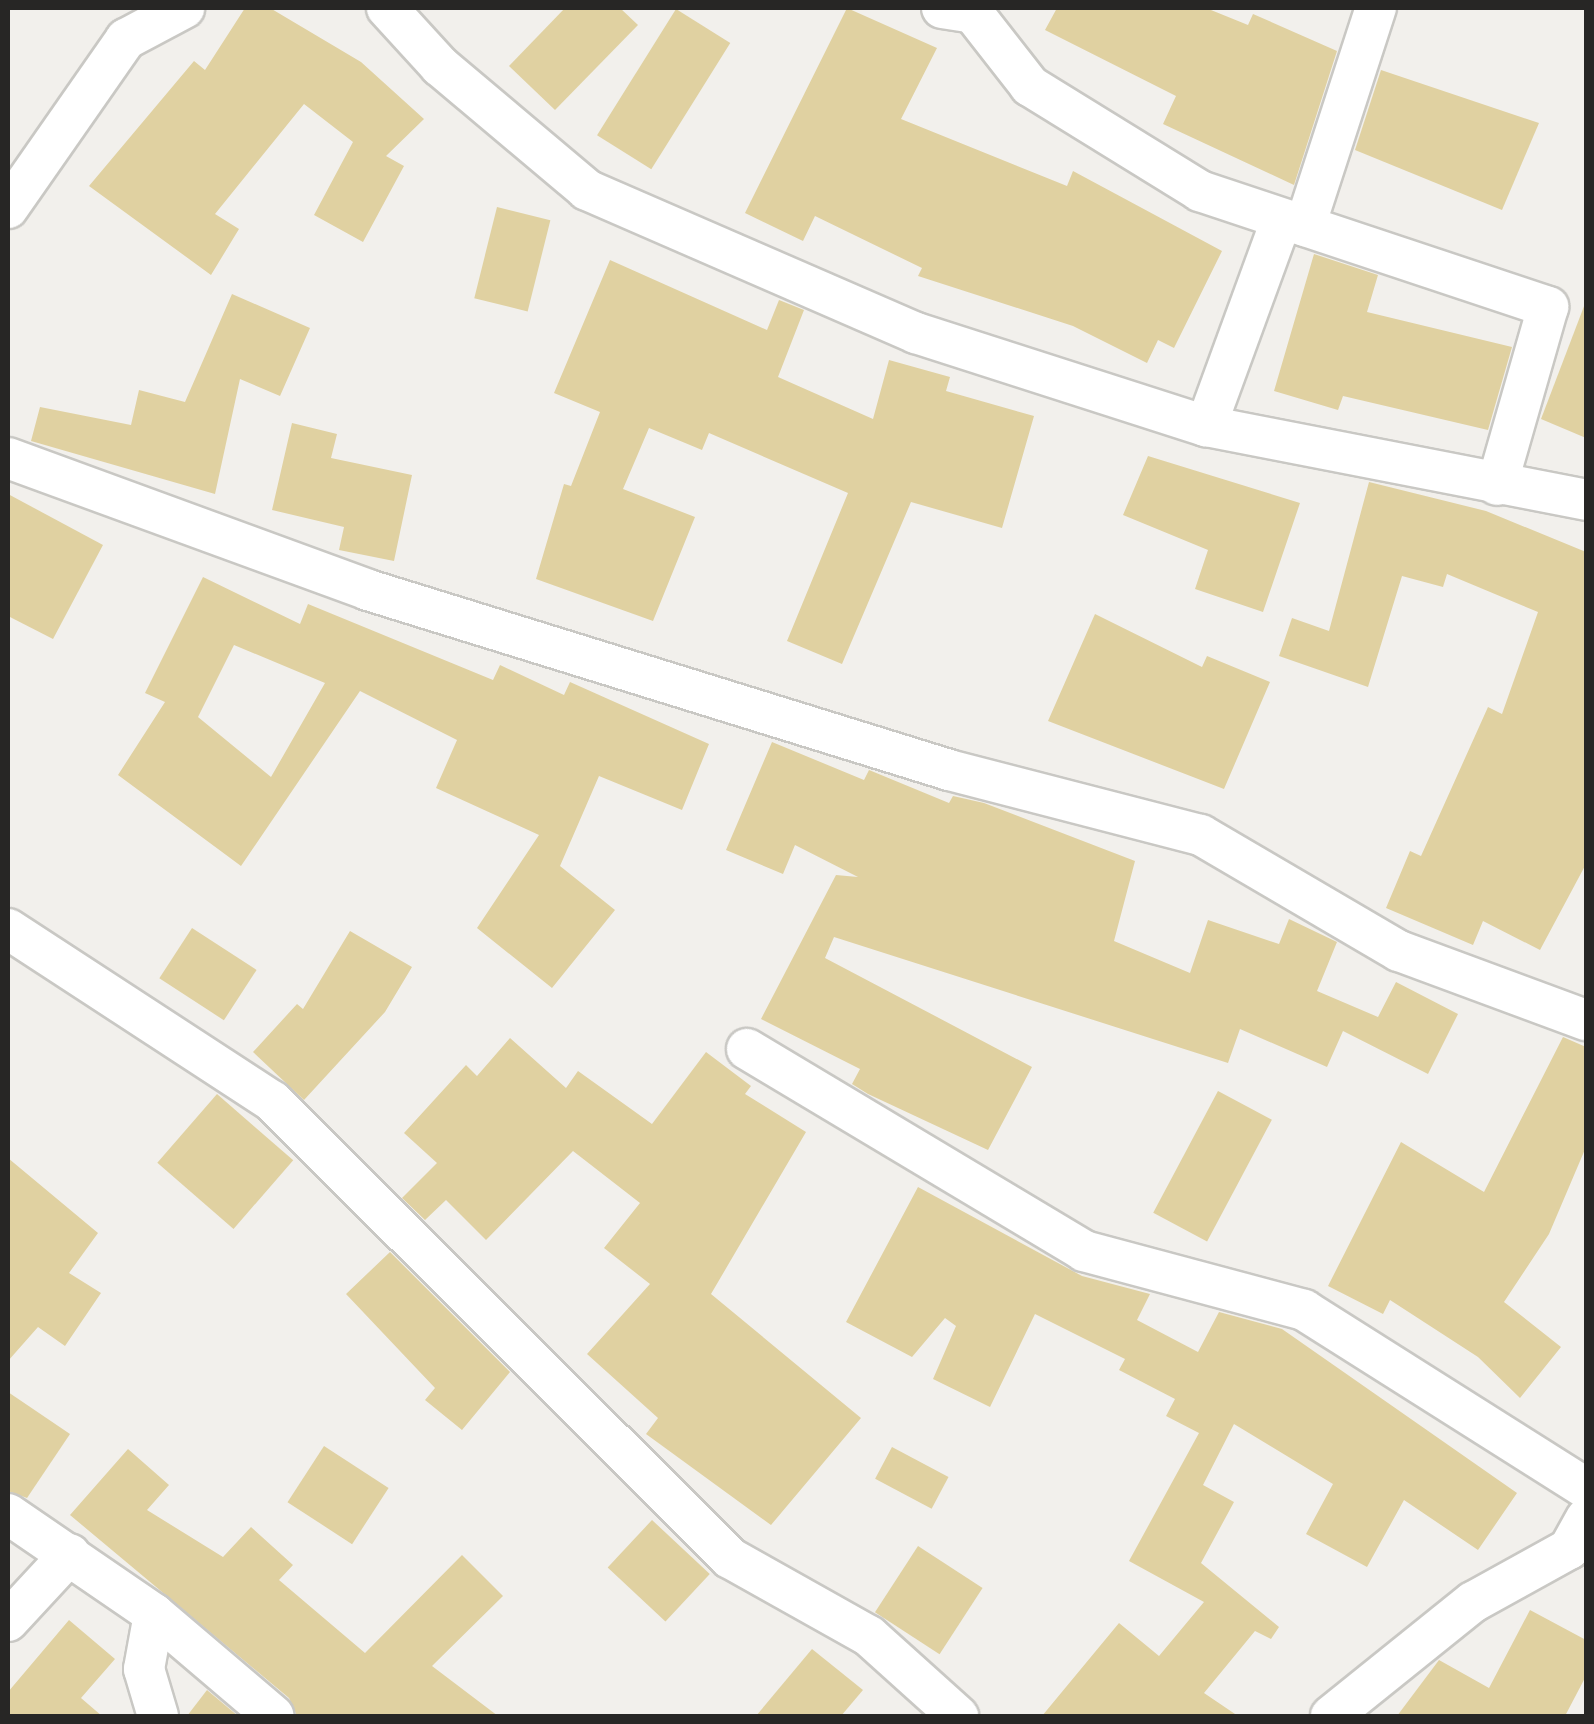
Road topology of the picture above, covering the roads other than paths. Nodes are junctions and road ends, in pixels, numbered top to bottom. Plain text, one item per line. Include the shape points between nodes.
1 (184, 8) edge
2 (387, 8) edge
3 (942, 8) edge
4 (1376, 8) edge
5 (8, 208) edge
6 (1292, 225) junction
7 (1206, 426) junction
8 (8, 458) edge
9 (1498, 485) junction
10 (1586, 500) edge
11 (8, 929) edge
12 (1586, 1020) edge
13 (747, 1050) dead end
14 (1586, 1488) edge
15 (8, 1514) edge
16 (1581, 1546) edge
17 (70, 1554) junction
18 (154, 1614) junction
19 (8, 1620) edge
20 (158, 1716) edge
21 (274, 1716) edge
22 (958, 1716) edge
23 (1330, 1716) edge

1 - 5 street via 126,39
2 - 7 street via 440,66 586,190 916,333
3 - 6 street via 973,13 1030,86 1104,139
4 - 6 street
6 - 7 street
6 - 9 street via 1548,307
7 - 9 street
8 - 12 street via 368,590 950,770 1201,835 1399,950
9 - 10 street
11 - 22 street via 272,1101 730,1558 869,1636
13 - 14 street via 1084,1250 1304,1310
15 - 17 street
16 - 23 street via 1473,1602
17 - 18 street
17 - 19 street
18 - 20 street via 144,1669
18 - 21 street

